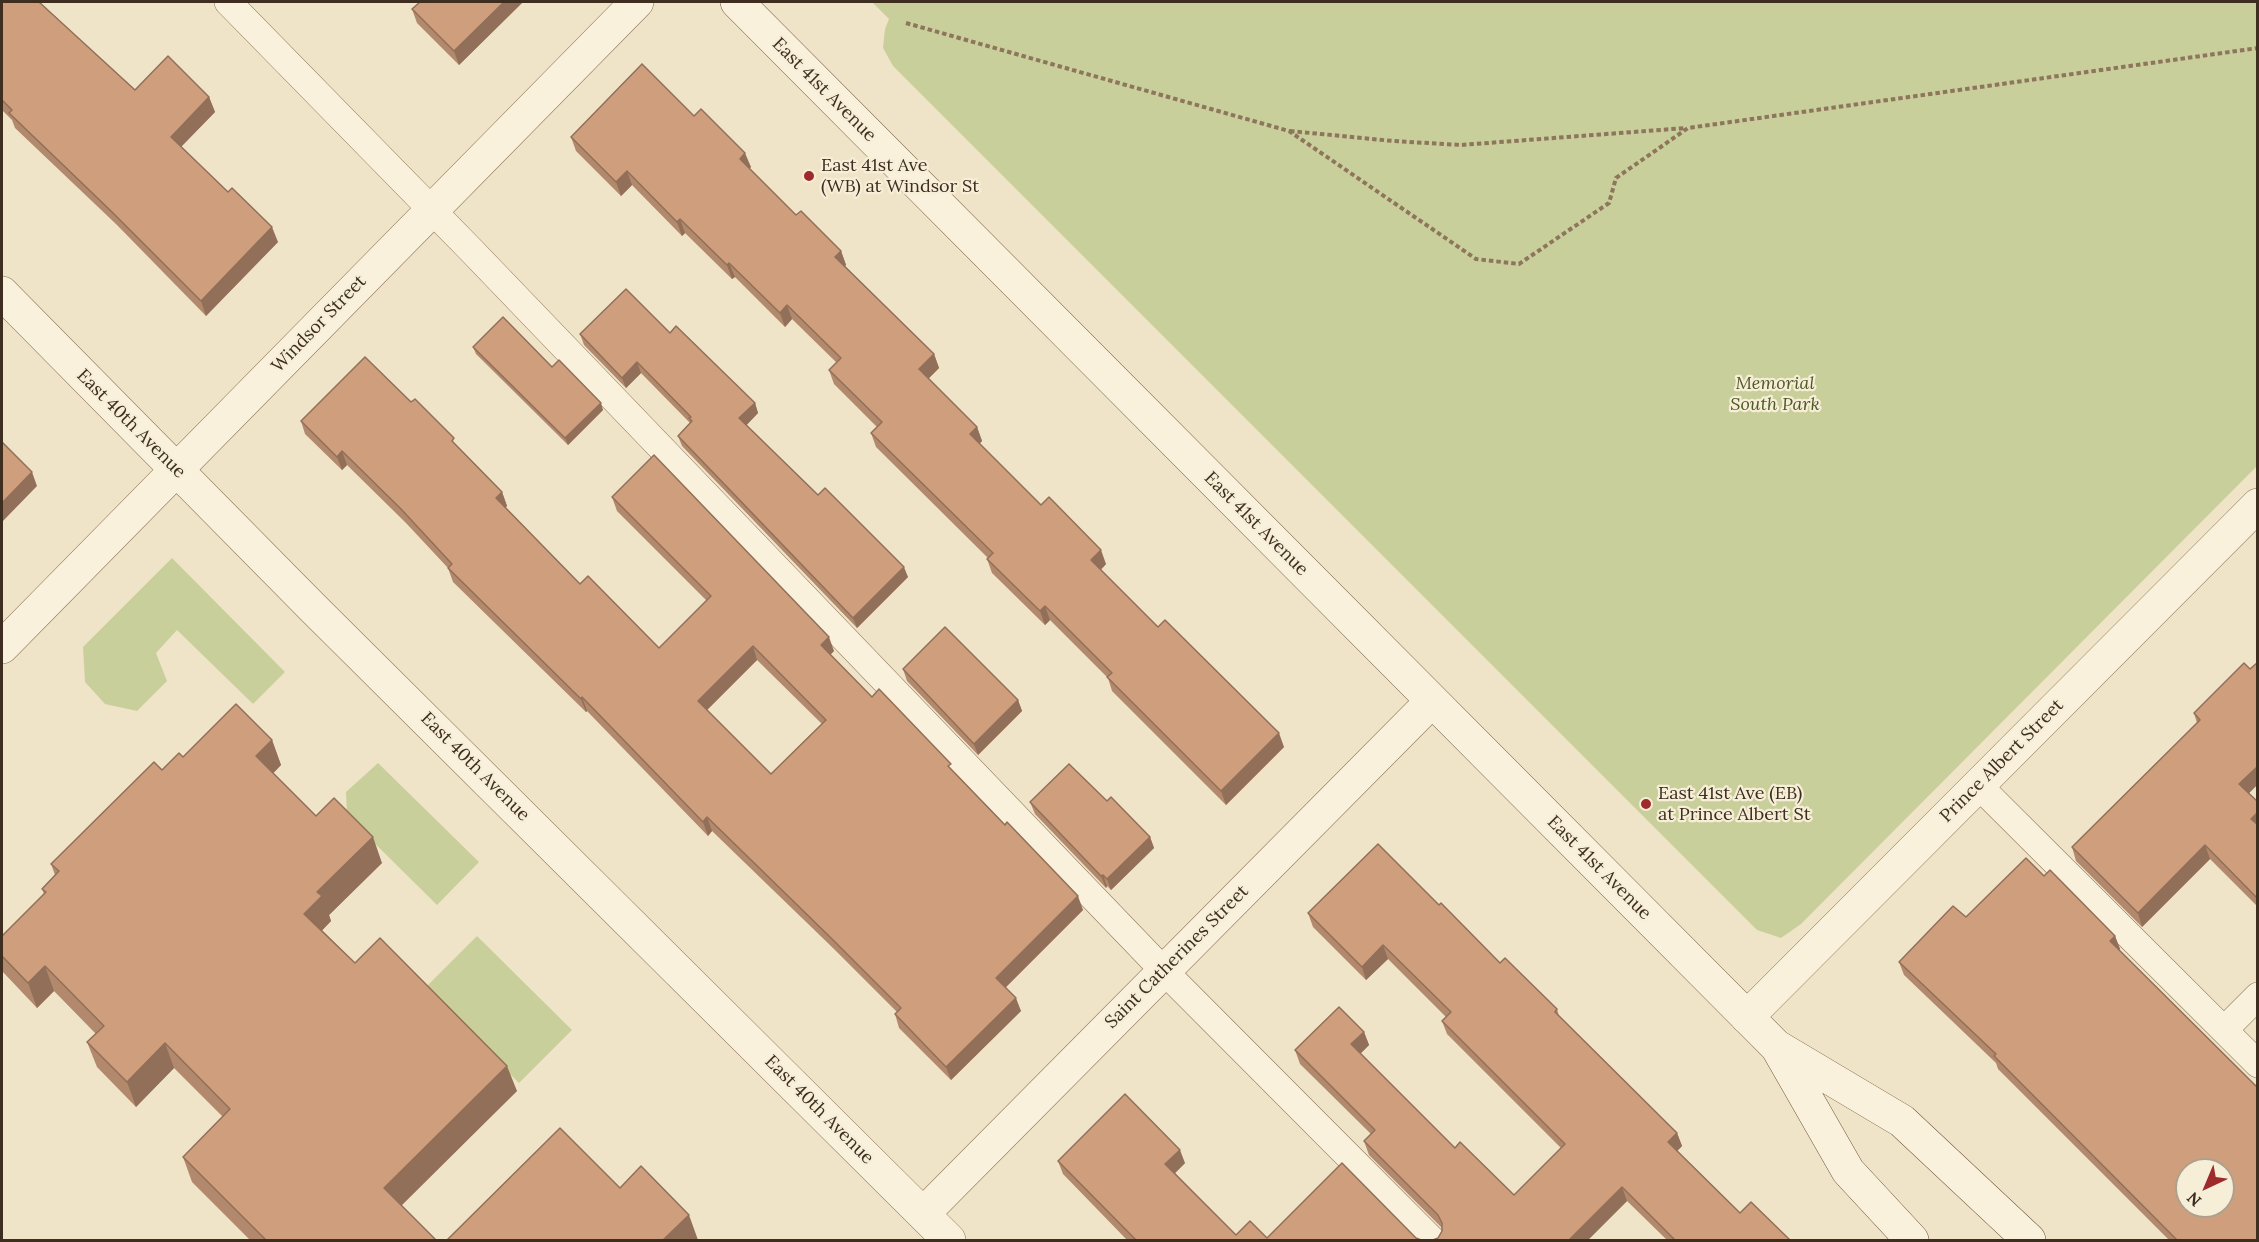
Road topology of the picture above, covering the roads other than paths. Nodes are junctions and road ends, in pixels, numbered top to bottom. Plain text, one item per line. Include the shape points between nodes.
1 (228, 2) edge
2 (637, 2) edge
3 (737, 2) edge
4 (431, 210) junction
5 (2, 293) edge
6 (176, 470) junction
7 (2258, 505) edge
8 (2, 647) edge
9 (1432, 700) junction
10 (1978, 785) junction
11 (1164, 970) junction
12 (2258, 996) edge
13 (1747, 1017) junction
14 (2224, 1030) junction
15 (1776, 1046) junction
16 (2258, 1064) edge
17 (923, 1214) junction
18 (949, 1240) edge
19 (1432, 1240) edge
20 (1912, 1240) edge
21 (2029, 1240) edge

1 - 4 lane
2 - 4 street, Windsor Street
3 - 9 street, East 41st Avenue
4 - 6 street, Windsor Street
4 - 11 lane
5 - 6 street, East 40th Avenue
6 - 8 street, Windsor Street
6 - 17 street, East 40th Avenue
7 - 10 street, Prince Albert Street
9 - 11 street, Saint Catherines Street
9 - 13 street, East 41st Avenue
10 - 13 street, Prince Albert Street
10 - 14 lane
11 - 17 street, Saint Catherines Street
11 - 19 lane
12 - 14 lane
13 - 15 street, East 41st Avenue
14 - 16 lane
15 - 20 street, East 41st Avenue via 1848,1171
15 - 21 street, East 41st Avenue via 1902,1121
17 - 18 street, East 40th Avenue

